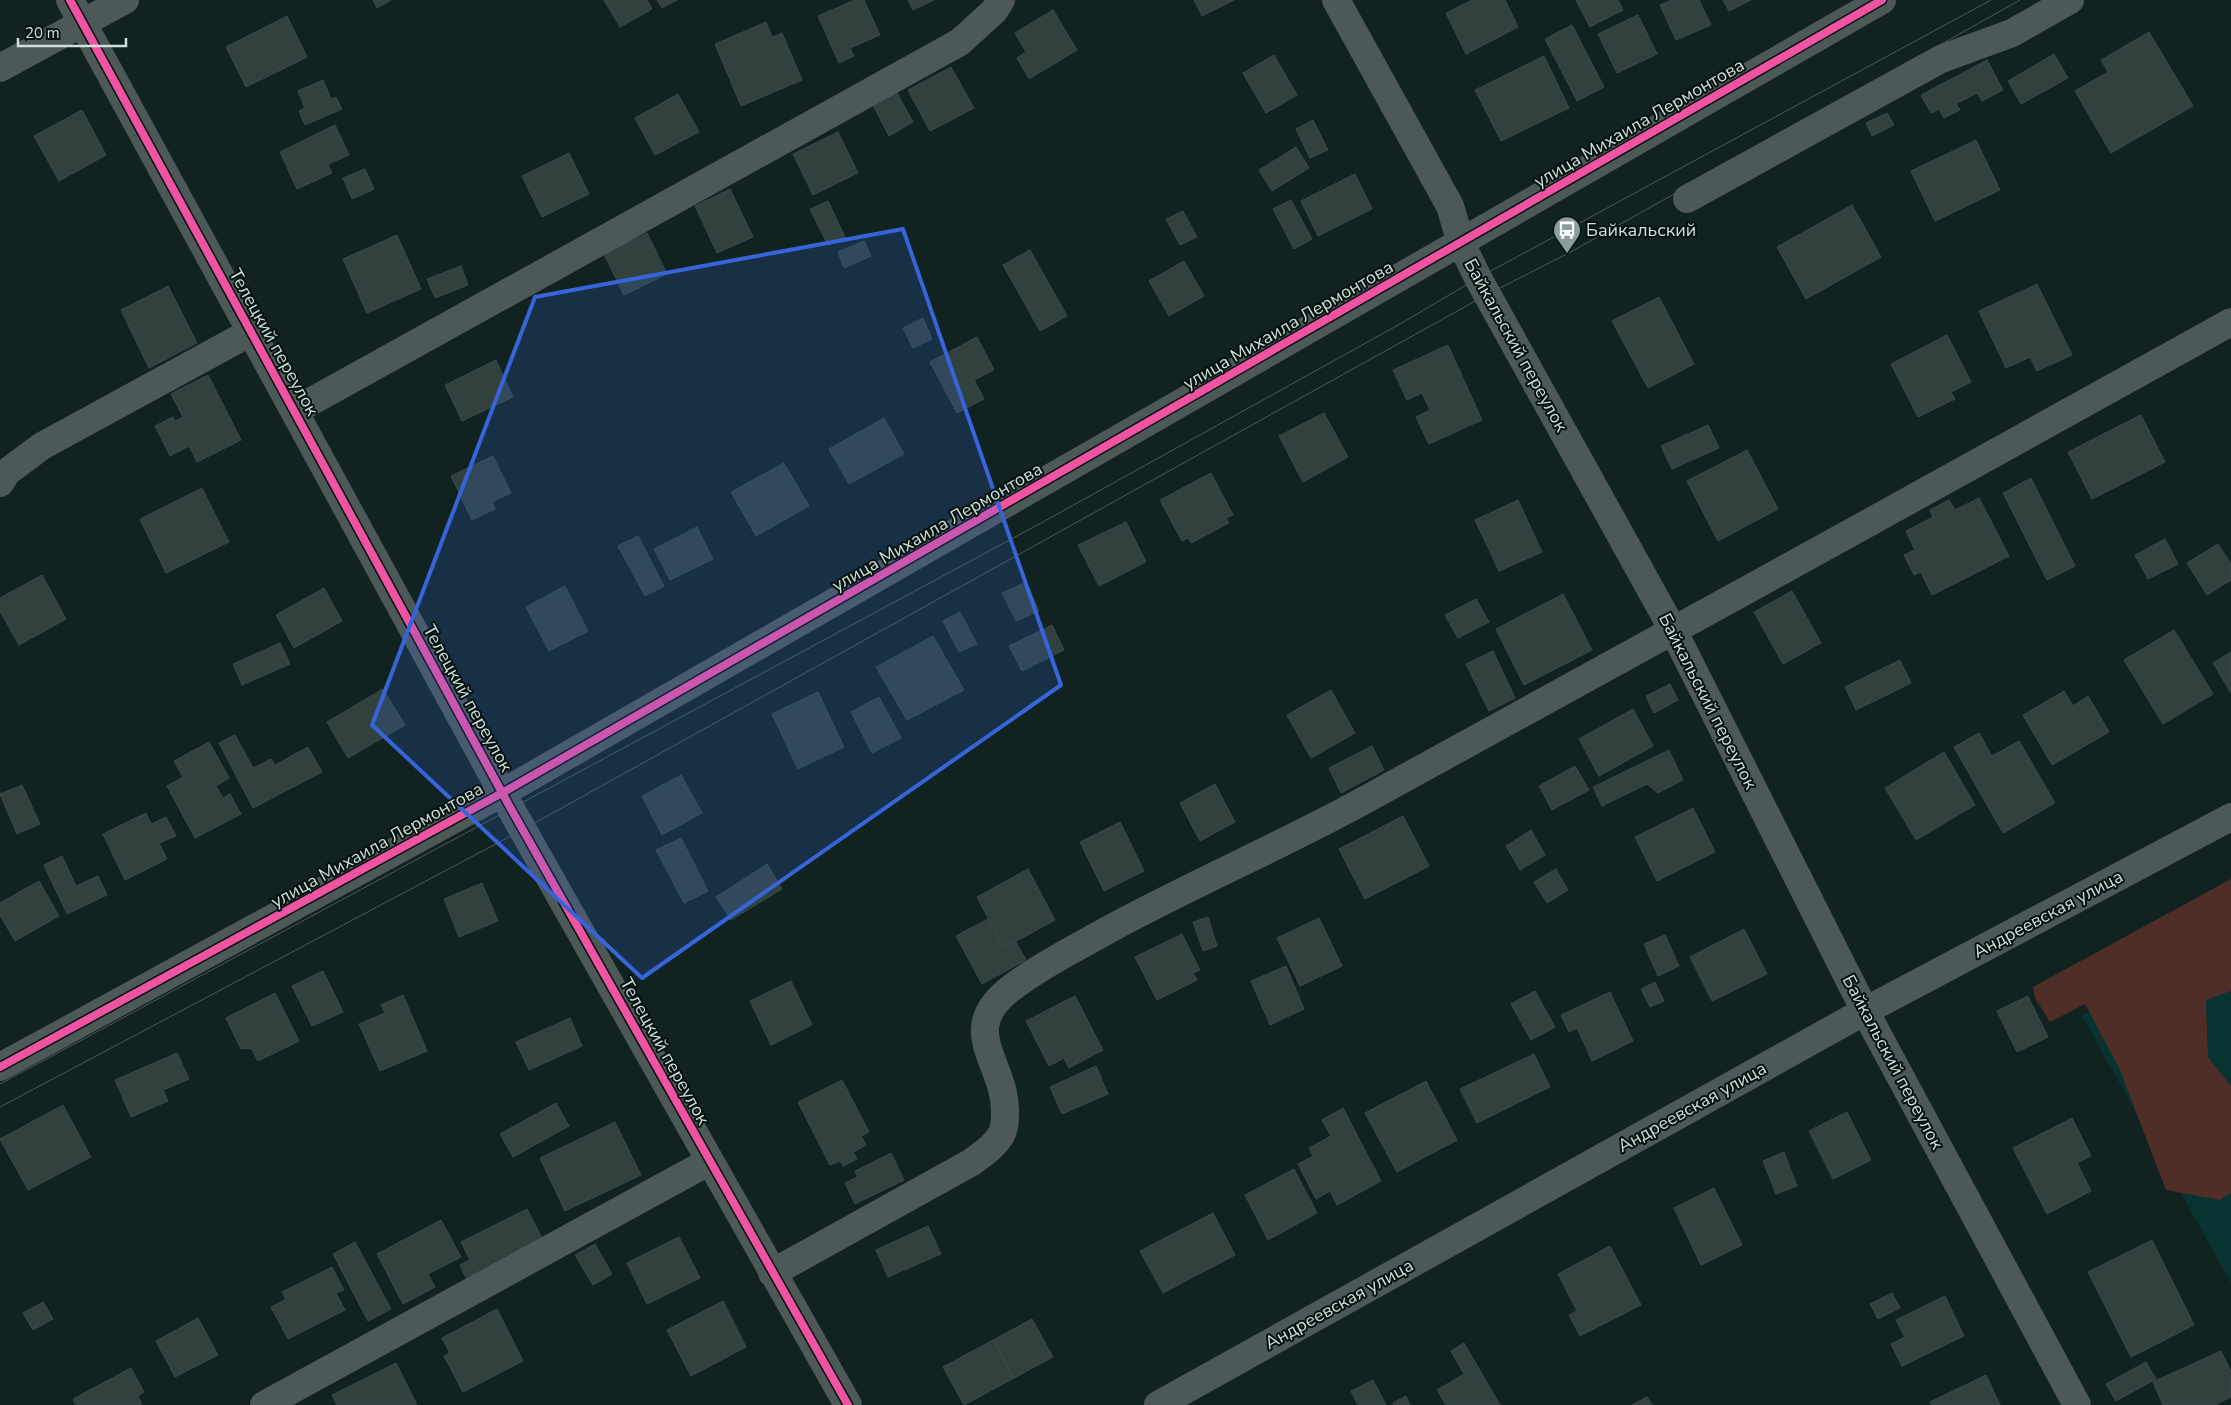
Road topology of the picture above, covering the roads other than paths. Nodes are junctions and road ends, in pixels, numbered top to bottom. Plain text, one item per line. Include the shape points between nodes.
1 (125, 0) edge
2 (1000, 0) edge
3 (1336, 0) edge
4 (1882, 0) edge
5 (2070, 0) edge
6 (76, 12) edge
7 (0, 68) edge
8 (1687, 199) dead end
9 (1461, 243) junction
10 (2231, 322) edge
11 (251, 332) junction
12 (294, 411) junction
13 (0, 483) edge
14 (1673, 630) junction
15 (502, 793) junction
16 (2231, 817) edge
17 (1865, 1011) junction
18 (0, 1067) edge
19 (710, 1161) junction
20 (772, 1274) junction
21 (264, 1405) edge
22 (848, 1405) edge
23 (1158, 1405) edge
24 (2077, 1405) edge

1 - 6 street
2 - 12 street via 994,11 960,42
3 - 9 street, Байкальский переулок via 1450,206
4 - 9 street, улица Михаила Лермонтова
5 - 8 street via 2012,33 1941,59
6 - 7 street
6 - 11 street, Телецкий переулок
9 - 14 street, Байкальский переулок
9 - 15 street, улица Михаила Лермонтова
10 - 14 street
11 - 12 street, Телецкий переулок
11 - 13 street via 42,446 7,472
12 - 15 street, Телецкий переулок
14 - 17 street, Байкальский переулок
14 - 20 street via 1359,803 1068,952 1014,986 997,1000 985,1022 988,1050 1005,1104 1004,1129 992,1146 972,1162
15 - 18 street, улица Михаила Лермонтова
15 - 19 street, Телецкий переулок
16 - 17 street, Андреевская улица
17 - 23 street, Андреевская улица
17 - 24 street, Байкальский переулок
19 - 20 street, Телецкий переулок
19 - 21 street
20 - 22 street, Телецкий переулок

